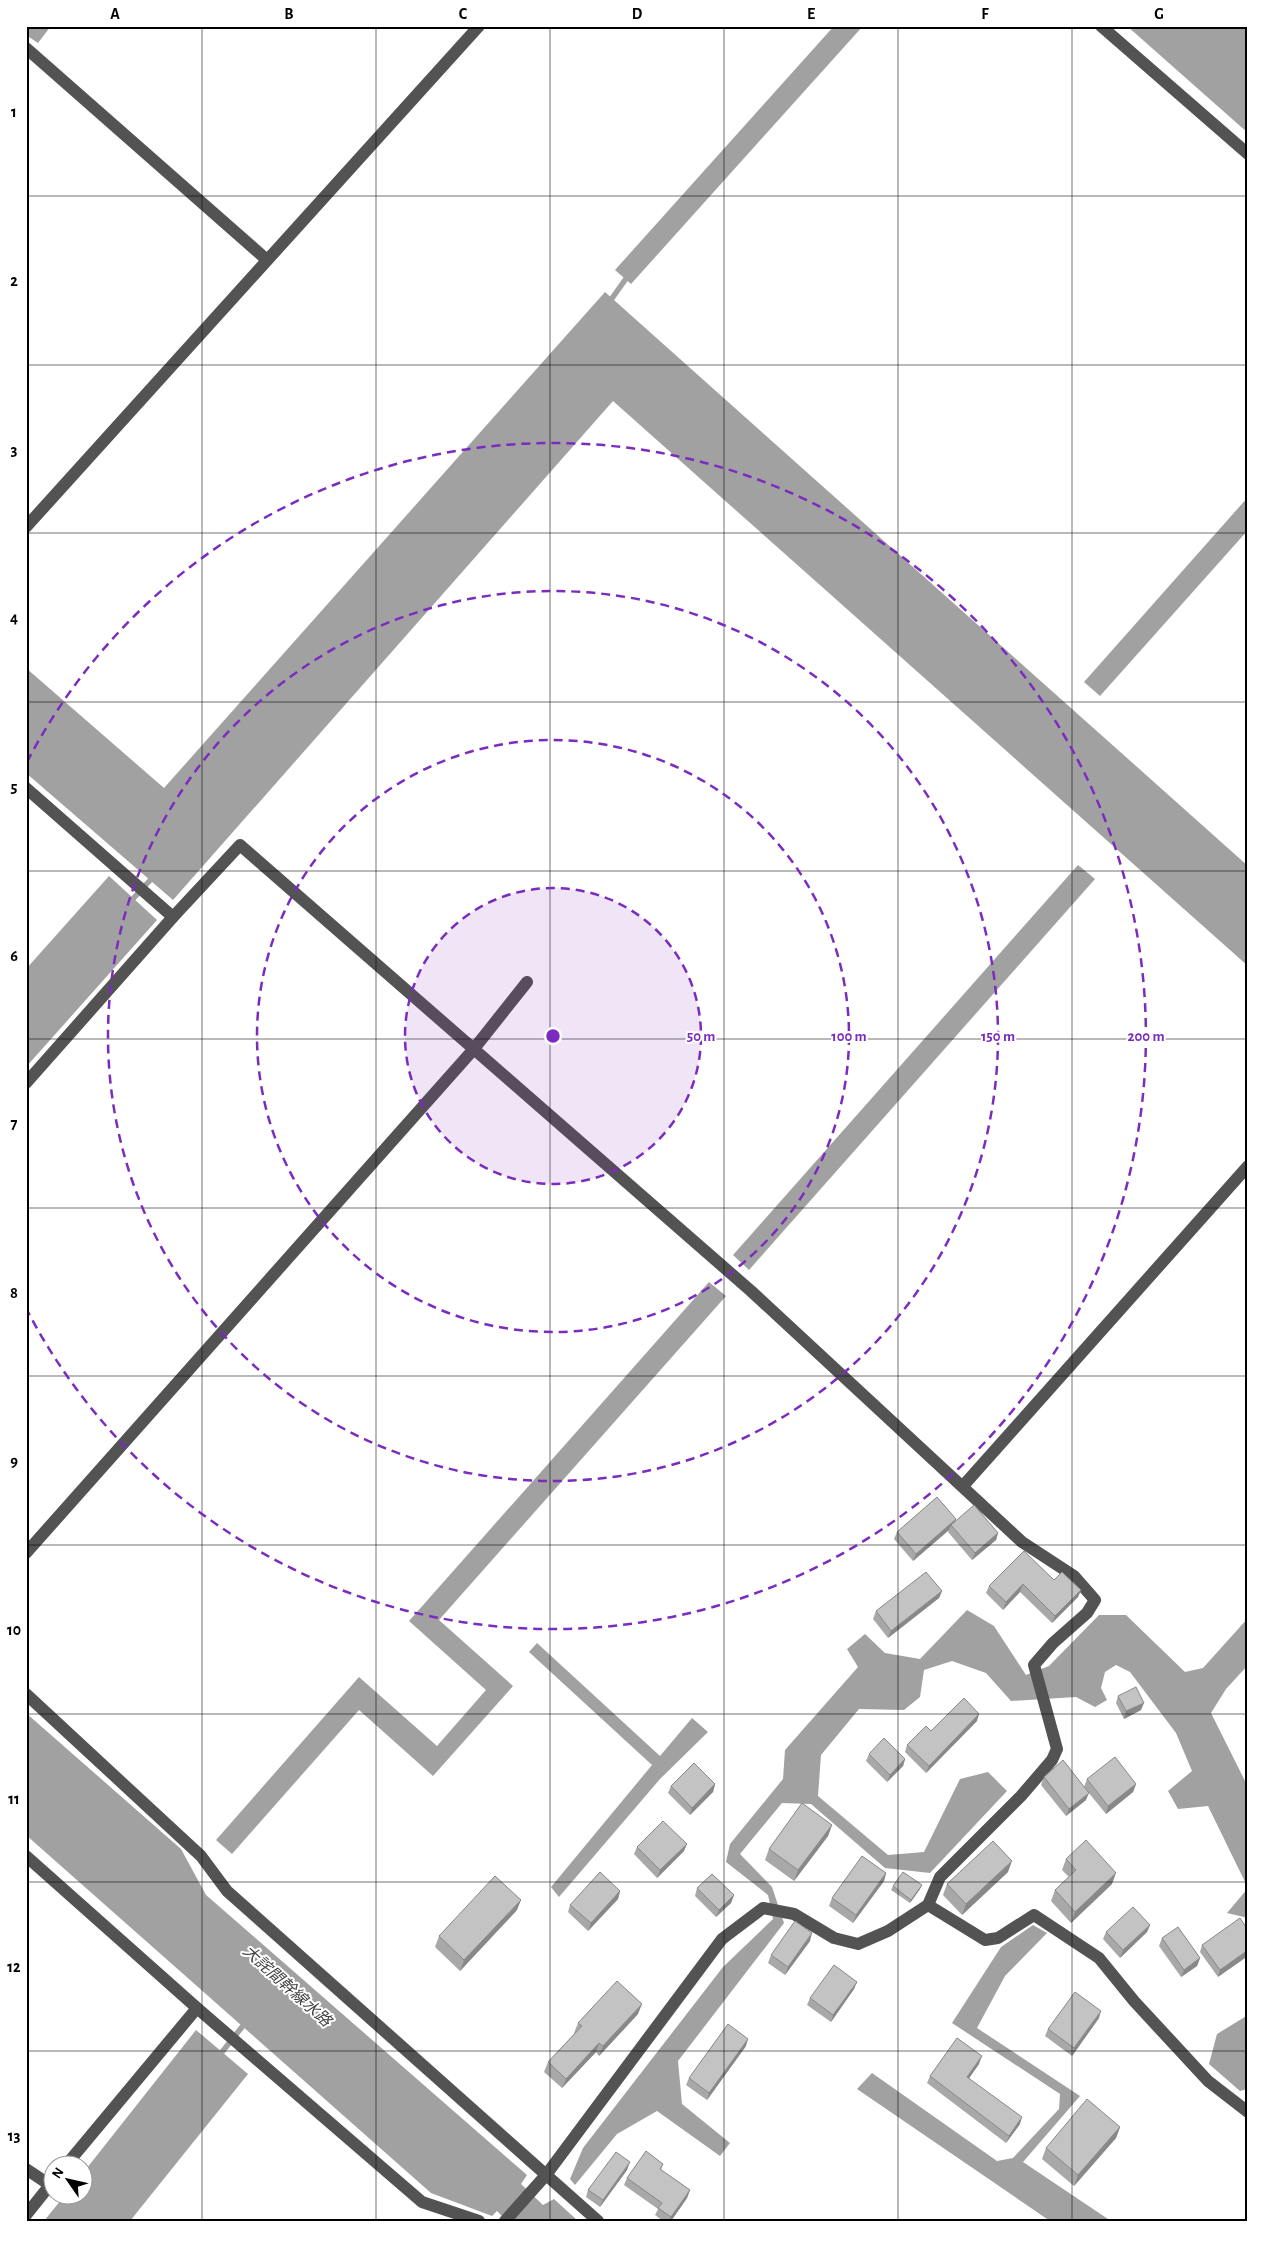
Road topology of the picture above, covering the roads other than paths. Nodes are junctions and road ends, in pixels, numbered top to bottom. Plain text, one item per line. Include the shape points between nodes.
1 (479, 26) edge
2 (1101, 26) edge
3 (26, 48) edge
4 (1248, 154) edge
5 (267, 260) junction
6 (26, 527) edge
7 (26, 788) edge
8 (173, 917) junction
9 (527, 982) dead end
10 (473, 1050) junction
11 (26, 1083) edge
12 (1248, 1166) edge
13 (963, 1486) junction
14 (26, 1553) edge
15 (26, 1694) edge
16 (26, 1856) edge
17 (928, 1906) junction
18 (197, 2008) junction
19 (1248, 2112) edge
20 (75, 2154) edge
21 (26, 2169) edge
22 (546, 2175) junction
23 (42, 2178) edge
24 (42, 2195) edge
25 (26, 2215) edge
26 (479, 2221) edge
27 (505, 2221) edge
28 (598, 2221) edge

1 - 5 street
2 - 4 street
3 - 5 street
5 - 6 street
7 - 8 street
8 - 10 street via 240,845
8 - 11 street
9 - 10 street
10 - 13 street via 751,1291
10 - 14 street
12 - 13 street
13 - 17 street via 1022,1542 1074,1576 1095,1600 1087,1613 1034,1665 1057,1749 1052,1760 940,1878
15 - 22 street via 201,1856 227,1891
16 - 18 street
17 - 19 street via 984,1940 998,1938 1034,1915 1099,1958 1208,2081
17 - 22 street via 888,1931 858,1944 834,1938 794,1914 763,1908 722,1939
18 - 20 street
18 - 26 street via 422,2202
21 - 23 street
22 - 27 street
22 - 28 street
24 - 25 street

